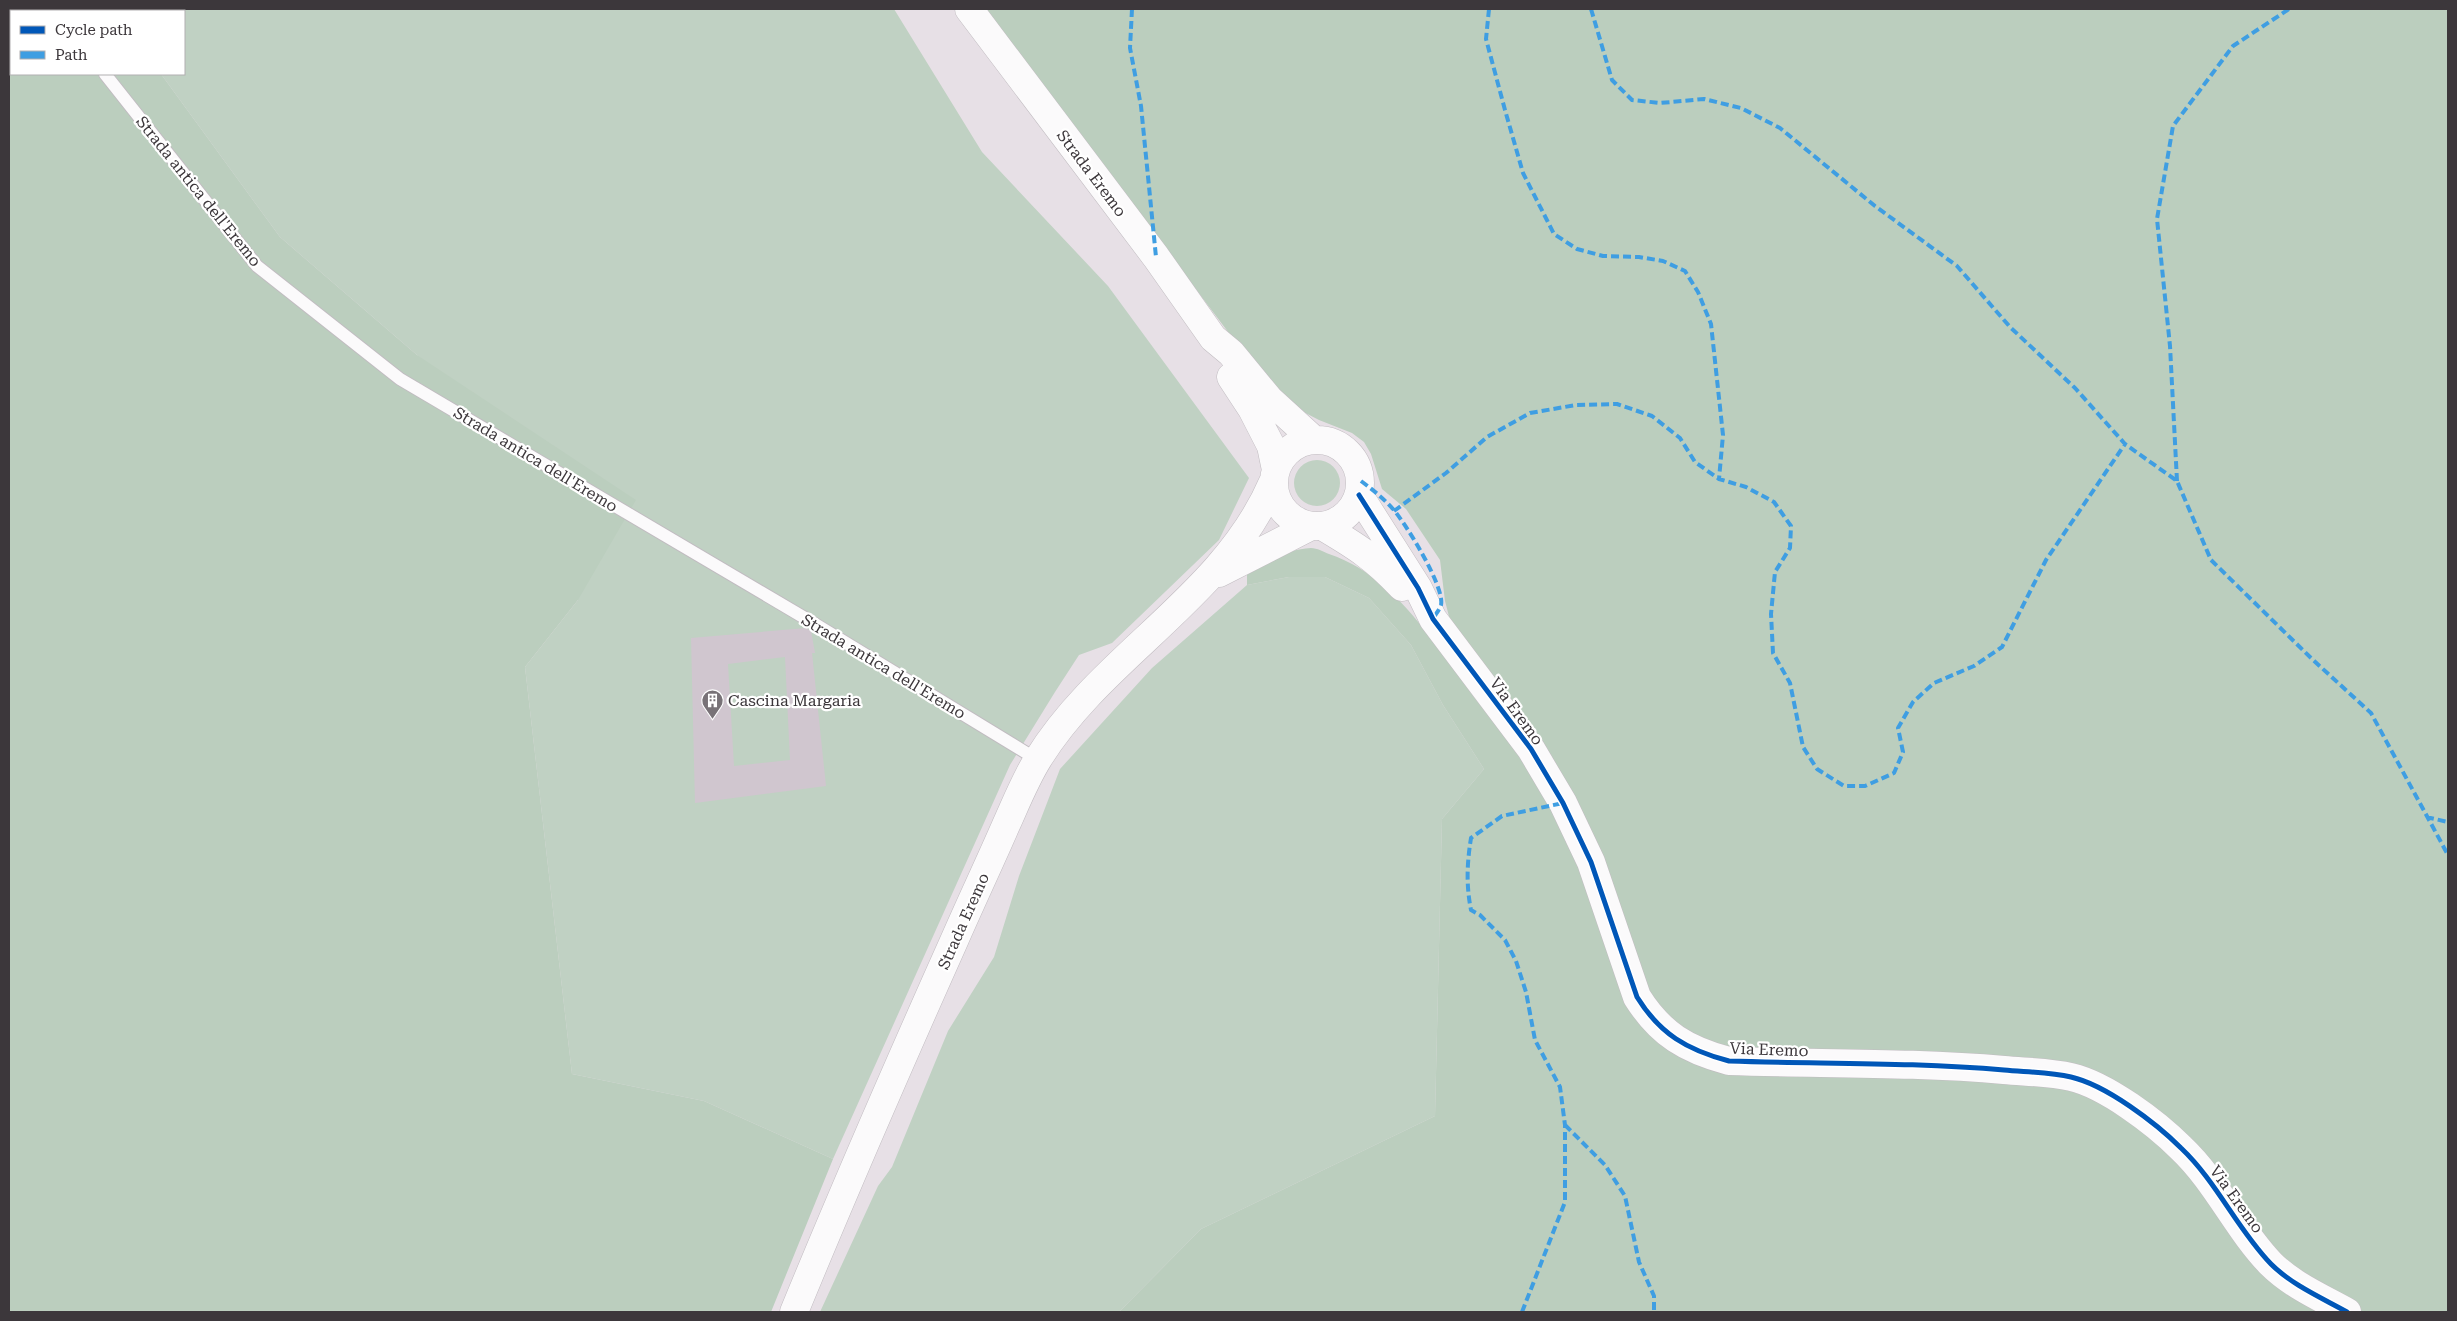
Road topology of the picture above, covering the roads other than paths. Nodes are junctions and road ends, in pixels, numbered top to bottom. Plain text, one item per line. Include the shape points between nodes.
1 (969, 9) edge
2 (107, 75) edge
3 (1213, 338) junction
4 (1314, 440) junction
5 (1274, 476) junction
6 (1359, 495) junction
7 (1316, 526) junction
8 (1209, 579) junction
9 (1433, 618) junction
10 (1038, 760) junction
11 (794, 1312) edge
12 (2347, 1312) edge

1 - 3 main road, Strada Eremo
2 - 10 lane, Strada antica dell'Eremo via 257,266 400,379
3 - 4 main road, Strada Eremo via 1269,399
3 - 5 main road, Strada Eremo via 1217,356 1252,409 1271,446
4 - 5 main road via 1288,450
4 - 6 main road via 1341,446 1351,456 1359,474
5 - 7 main road via 1278,500 1289,516
5 - 8 main road, Strada Eremo via 1264,505
6 - 7 main road via 1344,518
6 - 9 main road, Via Eremo via 1418,588
7 - 8 main road, Strada Eremo
7 - 9 main road, Via Eremo via 1355,545 1380,564
8 - 10 main road, Strada Eremo via 1108,676
9 - 12 main road, Via Eremo via 1531,749 1563,803 1591,862 1637,997 1649,1016 1670,1037 1702,1054 1729,1061 1970,1067 2072,1077 2116,1096 2152,1122 2182,1148 2211,1181 2253,1244 2272,1265
10 - 11 main road, Strada Eremo via 876,1116

